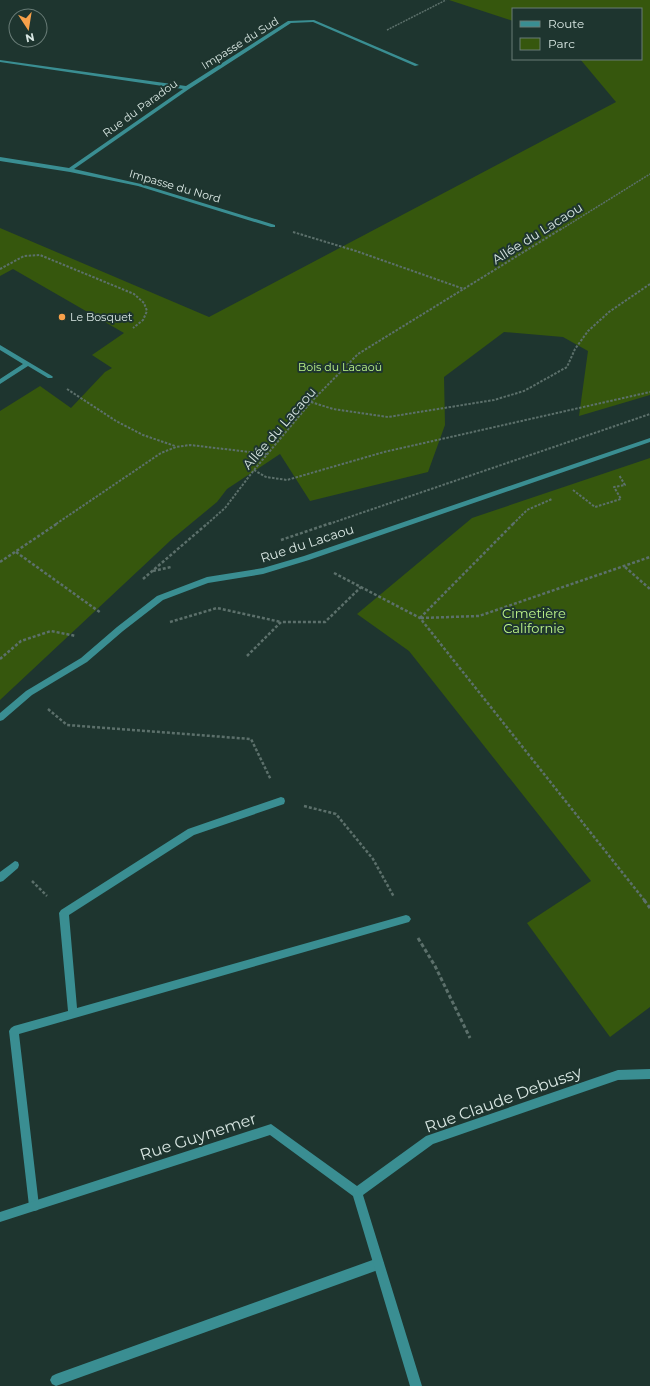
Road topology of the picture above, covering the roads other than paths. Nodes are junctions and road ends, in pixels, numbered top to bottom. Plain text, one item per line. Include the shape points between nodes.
1 (0, 61) edge
2 (417, 64) dead end
3 (187, 88) junction
4 (0, 159) edge
5 (70, 170) junction
6 (273, 226) road end
7 (0, 347) edge
8 (28, 364) junction
9 (50, 377) road end
10 (0, 382) edge
11 (650, 440) edge
12 (0, 718) edge
13 (281, 801) road end
14 (15, 865) dead end
15 (0, 878) edge
16 (406, 919) road end
17 (73, 1014) junction
18 (650, 1074) edge
19 (356, 1193) junction
20 (34, 1206) junction
21 (0, 1217) edge
22 (378, 1264) junction
23 (56, 1380) dead end
24 (416, 1386) edge

1 - 3 street, Rue du Paradou
2 - 3 street, Impasse du Sud via 314,21 290,22
3 - 5 street, Rue du Paradou
4 - 5 street
5 - 6 street, Impasse du Nord via 140,185
7 - 8 street
8 - 9 street
8 - 10 street
11 - 12 street, Rue du Lacaou via 306,558 263,571 207,580 160,598 84,660 29,693
13 - 17 street via 191,832 64,913
14 - 15 street
16 - 17 street
17 - 20 street via 14,1031
18 - 19 street, Rue Claude Debussy via 618,1075 430,1140
19 - 20 street, Rue Guynemer via 271,1129
19 - 22 street
20 - 21 street, Rue Guynemer
22 - 23 street
22 - 24 street

